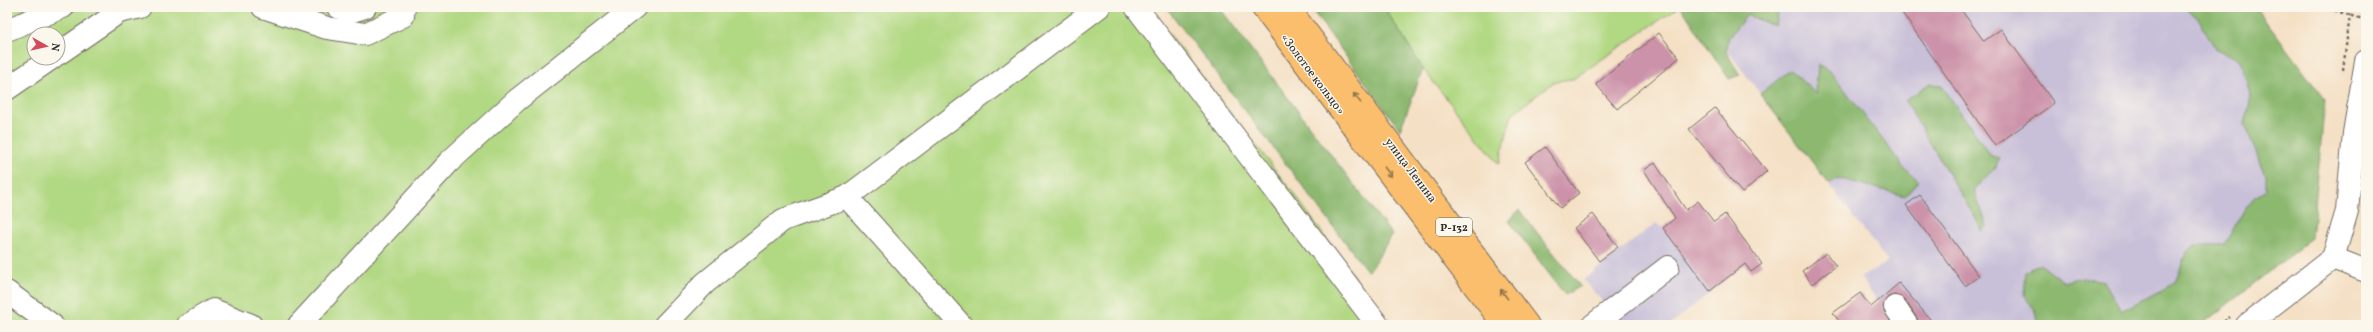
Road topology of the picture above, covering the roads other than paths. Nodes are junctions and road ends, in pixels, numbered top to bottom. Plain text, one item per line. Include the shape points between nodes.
1 (63, 7) edge
2 (140, 7) edge
3 (263, 7) edge
4 (338, 7) edge
5 (365, 7) edge
6 (404, 7) edge
7 (635, 7) edge
8 (1099, 7) edge
9 (1136, 7) edge
10 (1262, 7) edge
11 (1288, 7) edge
12 (7, 30) edge
13 (66, 48) edge
14 (2366, 62) edge
15 (40, 66) edge
16 (7, 89) edge
17 (2360, 133) edge
18 (1372, 135) junction
19 (847, 197) junction
20 (2333, 258) junction
21 (1668, 267) dead end
22 (2366, 271) edge
23 (7, 292) edge
24 (1895, 307) dead end
25 (2239, 320) edge
26 (1377, 324) dead end
27 (52, 325) edge
28 (188, 325) edge
29 (251, 325) edge
30 (299, 325) edge
31 (665, 325) edge
32 (961, 325) edge
33 (1504, 325) edge
34 (1528, 325) edge
35 (1593, 325) edge
36 (1907, 325) edge

1 - 12 street
2 - 13 street via 119,12
3 - 6 street via 327,28 365,34 403,16
4 - 5 street via 349,12
7 - 30 street via 517,100 449,162
8 - 19 street
9 - 26 street
10 - 18 highway, «Золотое кольцо» / Р-132
18 -> 11 highway, «Золотое кольцо» / Р-132
14 - 17 street
15 - 16 street
17 - 20 street via 2346,211
18 -> 33 highway, улица Ленина / Р-132
34 -> 18 highway, улица Ленина / Р-132
19 - 31 street via 783,220 705,283
19 - 32 street
20 - 22 street
20 - 25 street
21 - 35 street
23 - 27 street
24 - 36 street
28 - 29 street via 213,310

